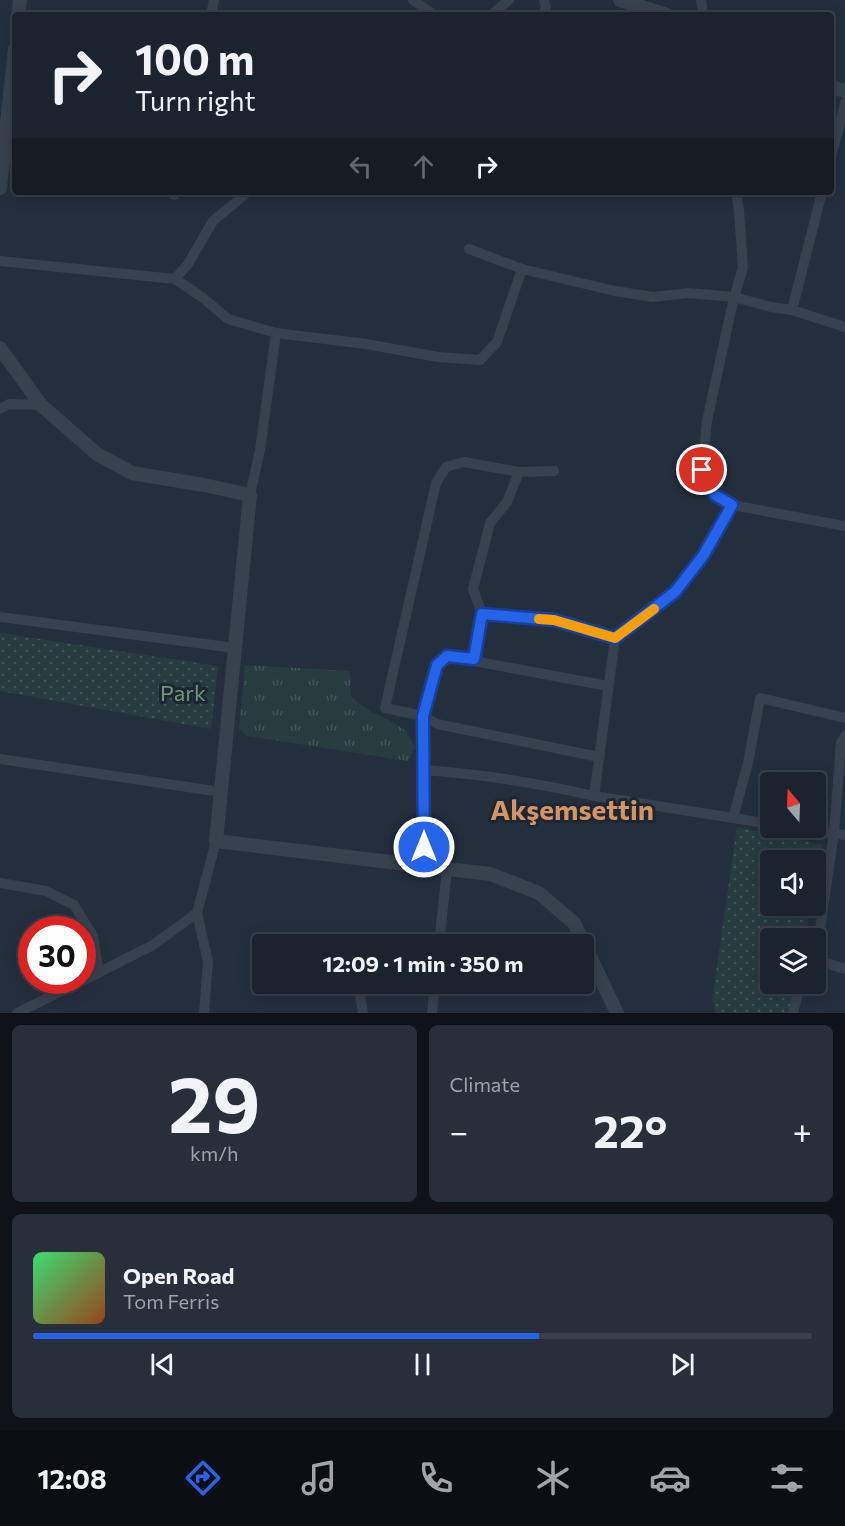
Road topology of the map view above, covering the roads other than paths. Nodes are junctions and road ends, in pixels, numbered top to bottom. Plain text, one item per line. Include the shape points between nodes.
1 (413, 0) edge
2 (509, 0) edge
3 (620, 0) edge
4 (430, 12) edge
5 (495, 12) edge
6 (658, 12) edge
7 (12, 76) edge
8 (845, 103) edge
9 (8, 110) edge
10 (834, 145) edge
11 (0, 188) edge
12 (244, 195) edge
13 (737, 195) edge
14 (821, 195) edge
15 (469, 249) dead end
16 (0, 261) edge
17 (522, 269) junction
18 (175, 279) junction
19 (734, 297) junction
20 (792, 310) junction
21 (845, 327) edge
22 (276, 333) junction
23 (0, 348) edge
24 (41, 405) junction
25 (0, 409) edge
26 (519, 471) junction
27 (554, 471) dead end
28 (250, 495) junction
29 (732, 505) junction
30 (845, 526) edge
31 (482, 614) junction
32 (0, 617) edge
33 (615, 638) junction
34 (235, 648) junction
35 (474, 659) junction
36 (608, 686) junction
37 (423, 716) junction
38 (845, 718) edge
39 (845, 736) edge
40 (599, 757) junction
41 (0, 759) edge
42 (423, 770) junction
43 (221, 792) junction
44 (594, 796) junction
45 (733, 818) junction
46 (760, 822) edge
47 (839, 835) edge
48 (216, 841) junction
49 (424, 866) junction
50 (447, 869) junction
51 (0, 883) edge
52 (197, 913) junction
53 (821, 928) edge
54 (440, 934) edge
55 (826, 963) edge
56 (845, 969) edge
57 (99, 973) junction
58 (96, 974) edge
59 (56, 994) edge
60 (360, 994) edge
61 (434, 994) edge
62 (798, 994) edge
63 (17, 1013) edge
64 (204, 1013) edge
65 (363, 1013) edge
66 (432, 1013) edge
67 (617, 1013) edge
68 (793, 1013) edge

1 - 4 street
2 - 5 street
3 - 6 street
7 - 9 street
8 - 10 street
9 - 11 street
12 - 18 street via 213,221
13 - 19 street via 743,268
14 - 20 street
15 - 17 street
16 - 18 street
17 - 19 street via 653,297 688,293
17 - 22 street via 497,342 480,360
18 - 22 street via 228,320
19 - 20 street
19 - 29 street via 707,421 702,470 715,495
20 - 21 street
22 - 28 street
23 - 24 street
24 - 25 street via 9,404
24 - 28 street via 97,454 132,473
26 - 27 street
26 - 31 street via 507,502 490,523 473,589
26 - 37 street via 464,462 446,467 436,483 385,708
28 - 34 street
29 - 30 street
29 - 33 street via 703,556 675,592
31 - 33 street via 554,620
31 - 35 street
32 - 34 street
33 - 36 street
34 - 43 street
35 - 36 street
35 - 37 street via 447,656 437,665
36 - 40 street
37 - 40 street via 437,724
37 - 42 street
38 - 45 street via 760,698
39 - 47 street via 841,744
40 - 44 street
41 - 43 street
42 - 44 street via 541,784
42 - 49 street
43 - 48 street
44 - 45 street
45 - 46 street
47 - 53 street
48 - 49 street
48 - 52 street
49 - 50 street
50 - 54 street
50 - 67 street via 490,874 539,893 566,915 574,922
51 - 57 street via 46,891 74,905 93,936
52 - 57 street via 153,945
52 - 64 street via 208,962
55 - 56 street
57 - 58 street
59 - 63 street
60 - 65 street
61 - 66 street
62 - 68 street

